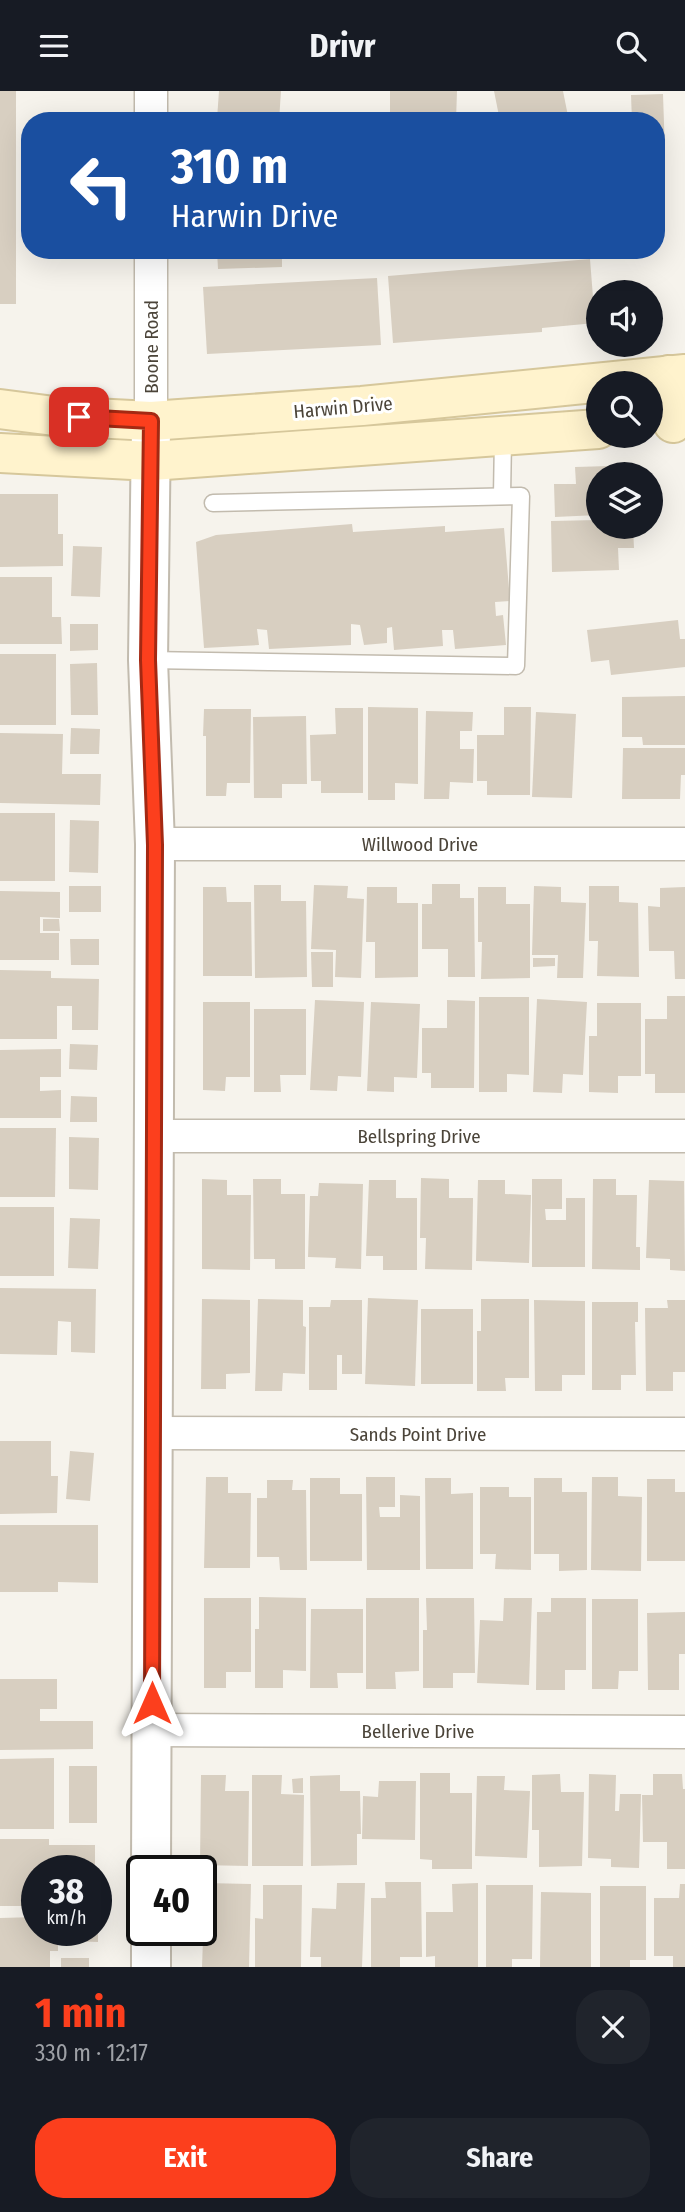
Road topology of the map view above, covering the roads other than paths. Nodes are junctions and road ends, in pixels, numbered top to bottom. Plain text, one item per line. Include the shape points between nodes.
1 (151, 91) edge
2 (151, 112) edge
3 (150, 259) edge
4 (677, 375) edge
5 (0, 409) edge
6 (151, 421) junction
7 (670, 423) edge
8 (586, 430) edge
9 (503, 438) junction
10 (0, 453) edge
11 (151, 461) junction
12 (502, 496) junction
13 (214, 503) dead end
14 (148, 660) junction
15 (685, 844) edge
16 (155, 845) junction
17 (154, 1136) junction
18 (685, 1136) edge
19 (152, 1433) junction
20 (685, 1434) edge
21 (151, 1730) junction
22 (685, 1732) edge
23 (151, 1855) edge
24 (151, 1946) edge
25 (151, 1967) edge

1 - 2 street
3 - 6 street, Boone Road
4 - 6 main road, Harwin Drive
4 - 7 main road
5 - 6 main road, Harwin Drive
6 - 11 street, Boone Road
8 - 9 main road
9 - 11 main road
9 - 12 lane
10 - 11 main road
11 - 14 street, Boone Road
12 - 13 lane
12 - 14 lane via 521,496 516,666
14 - 16 street, Boone Road
15 - 16 street, Willwood Drive
16 - 17 street, Boone Road
17 - 18 street, Bellspring Drive
17 - 19 street, Boone Road
19 - 20 street, Sands Point Drive
19 - 21 street, Boone Road
21 - 22 street, Bellerive Drive
21 - 23 street, Boone Road
24 - 25 street

